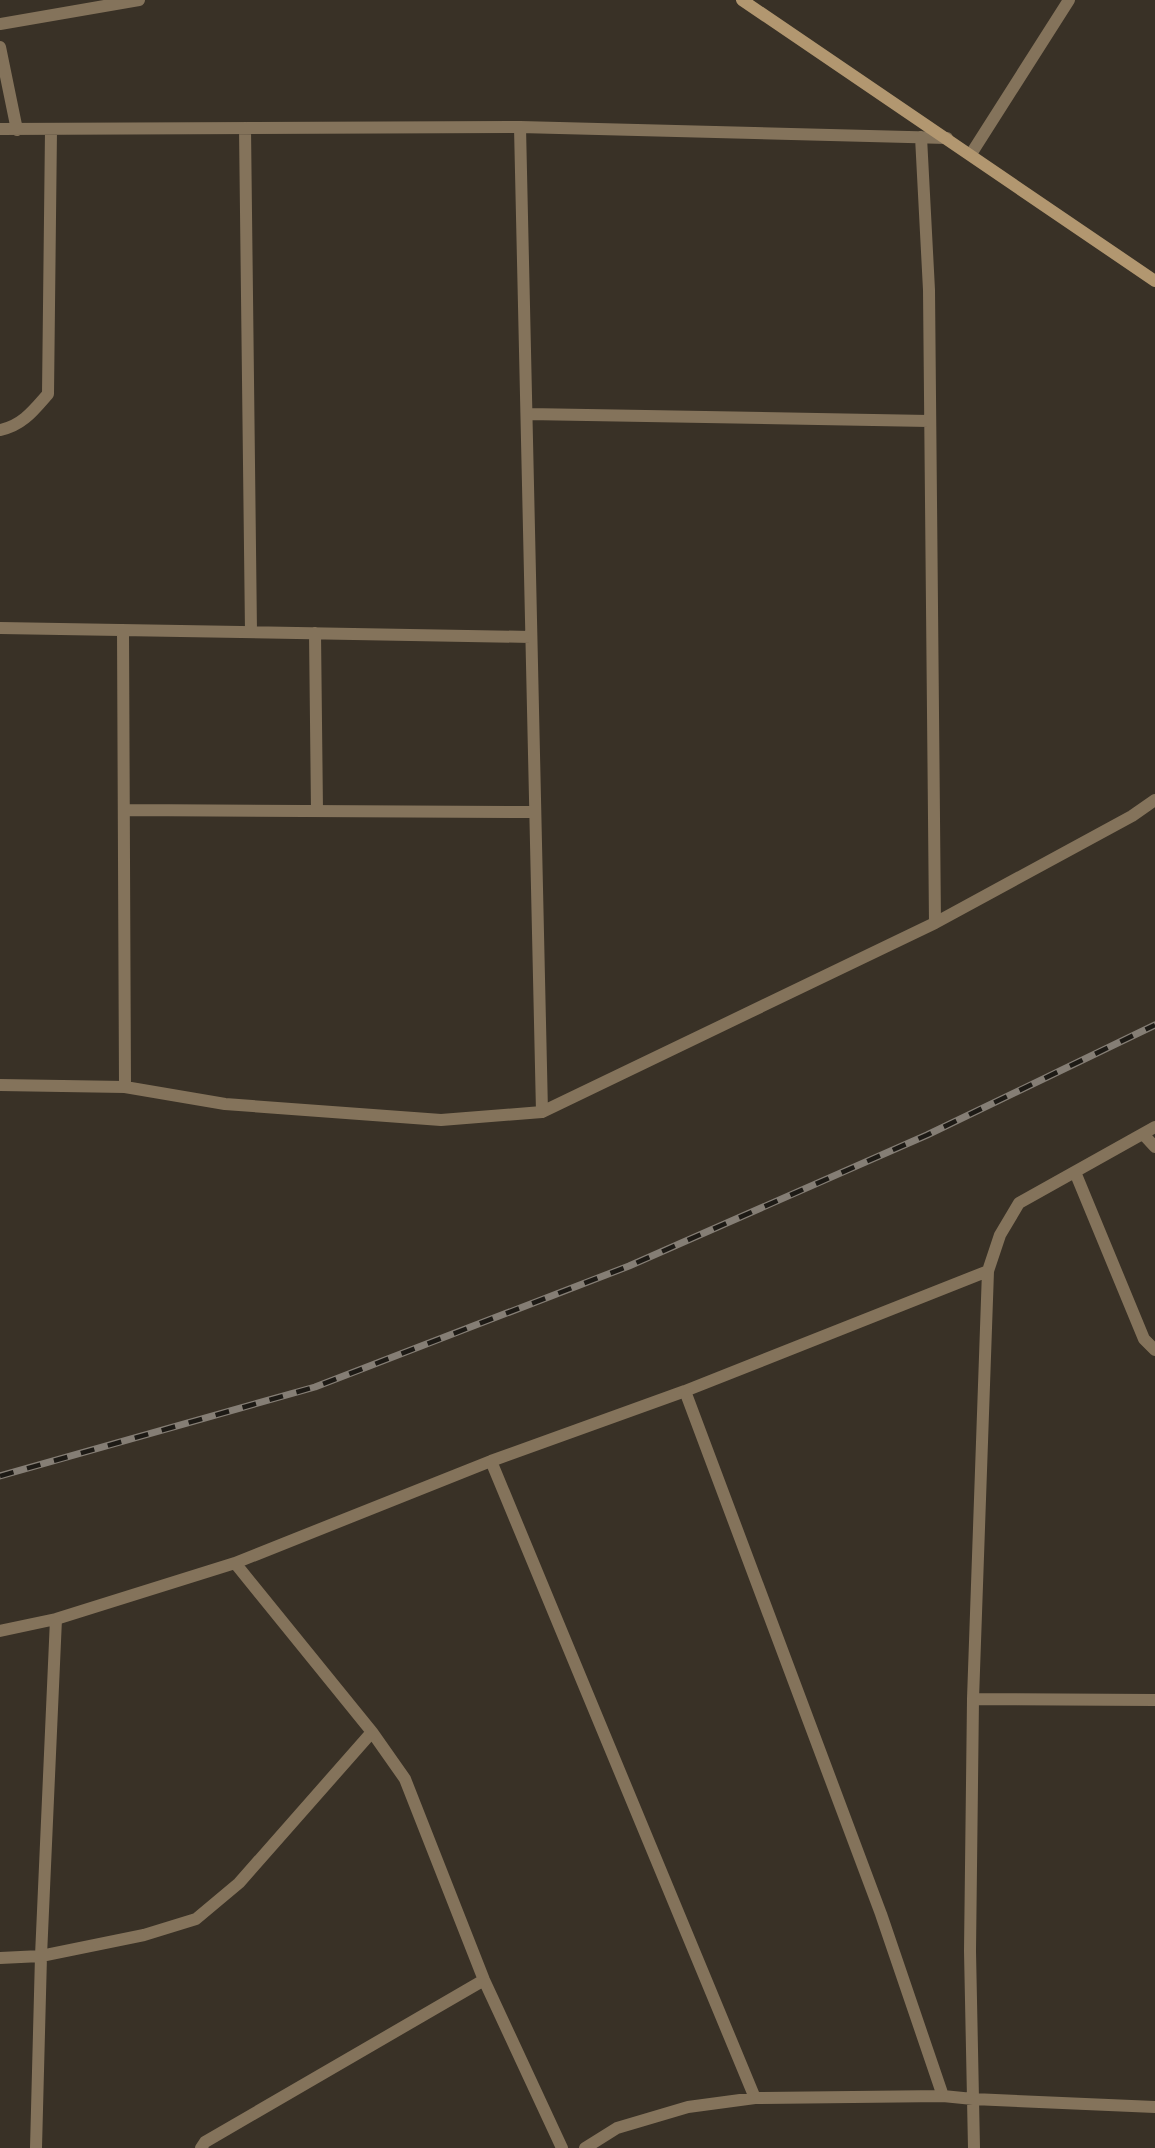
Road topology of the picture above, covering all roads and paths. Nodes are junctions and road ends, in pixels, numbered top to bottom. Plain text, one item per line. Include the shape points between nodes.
1 (139, 0) edge
2 (742, 0) edge
3 (1069, 0) edge
4 (0, 24) edge
5 (0, 47) edge
6 (520, 126) junction
7 (245, 128) junction
8 (0, 129) edge
9 (16, 130) junction
10 (51, 130) junction
11 (921, 137) junction
12 (947, 138) junction
13 (971, 154) junction
14 (1155, 281) edge
15 (528, 414) junction
16 (929, 421) junction
17 (0, 430) edge
18 (0, 628) edge
19 (123, 630) junction
20 (250, 632) junction
21 (315, 633) junction
22 (531, 637) junction
23 (1155, 800) edge
24 (125, 810) junction
25 (317, 811) junction
26 (534, 812) junction
27 (935, 923) junction
28 (0, 1085) edge
29 (125, 1087) junction
30 (542, 1112) junction
31 (1155, 1127) edge
32 (1143, 1134) junction
33 (1155, 1147) edge
34 (1075, 1172) junction
35 (988, 1271) junction
36 (1155, 1350) edge
37 (686, 1391) junction
38 (491, 1461) junction
39 (235, 1563) junction
40 (56, 1619) junction
41 (0, 1631) edge
42 (973, 1699) junction
43 (1155, 1700) edge
44 (372, 1732) junction
45 (40, 1956) junction
46 (0, 1958) edge
47 (484, 1980) junction
48 (944, 2096) junction
49 (755, 2098) junction
50 (973, 2099) junction
51 (1155, 2107) edge
52 (36, 2148) edge
53 (201, 2148) edge
54 (562, 2148) edge
55 (585, 2148) edge
56 (974, 2148) edge

1 - 4 street
2 - 12 main road
3 - 13 street
5 - 9 street
6 - 7 street
6 - 11 street
6 - 15 street
7 - 10 street
7 - 20 street
8 - 9 street
9 - 10 street
10 - 17 street via 48,394 13,428
11 - 12 street
11 - 16 street via 929,291
12 - 13 main road
13 - 14 main road
15 - 16 street
15 - 22 street
16 - 27 street
18 - 19 street
19 - 20 street
19 - 24 street
20 - 21 street
21 - 22 street
21 - 25 street
22 - 26 street
23 - 27 street
24 - 25 street
24 - 29 street
25 - 26 street
26 - 30 street
27 - 30 street
28 - 29 street
29 - 30 street via 225,1104 441,1120
31 - 32 street
32 - 33 street
32 - 34 street
34 - 35 street via 1019,1203 1000,1234
34 - 36 street via 1144,1339
35 - 37 street
35 - 42 street
37 - 38 street
37 - 48 street via 881,1914
38 - 39 street
38 - 49 street
39 - 40 street
39 - 44 street
40 - 41 street
40 - 45 street
42 - 43 street
42 - 50 street
44 - 45 street via 239,1883 196,1919 144,1935
44 - 47 street via 405,1779
45 - 46 street
45 - 52 street
47 - 53 street
47 - 54 street
48 - 49 street
48 - 50 street
49 - 55 street via 677,2110 616,2128
50 - 51 street
50 - 56 street

